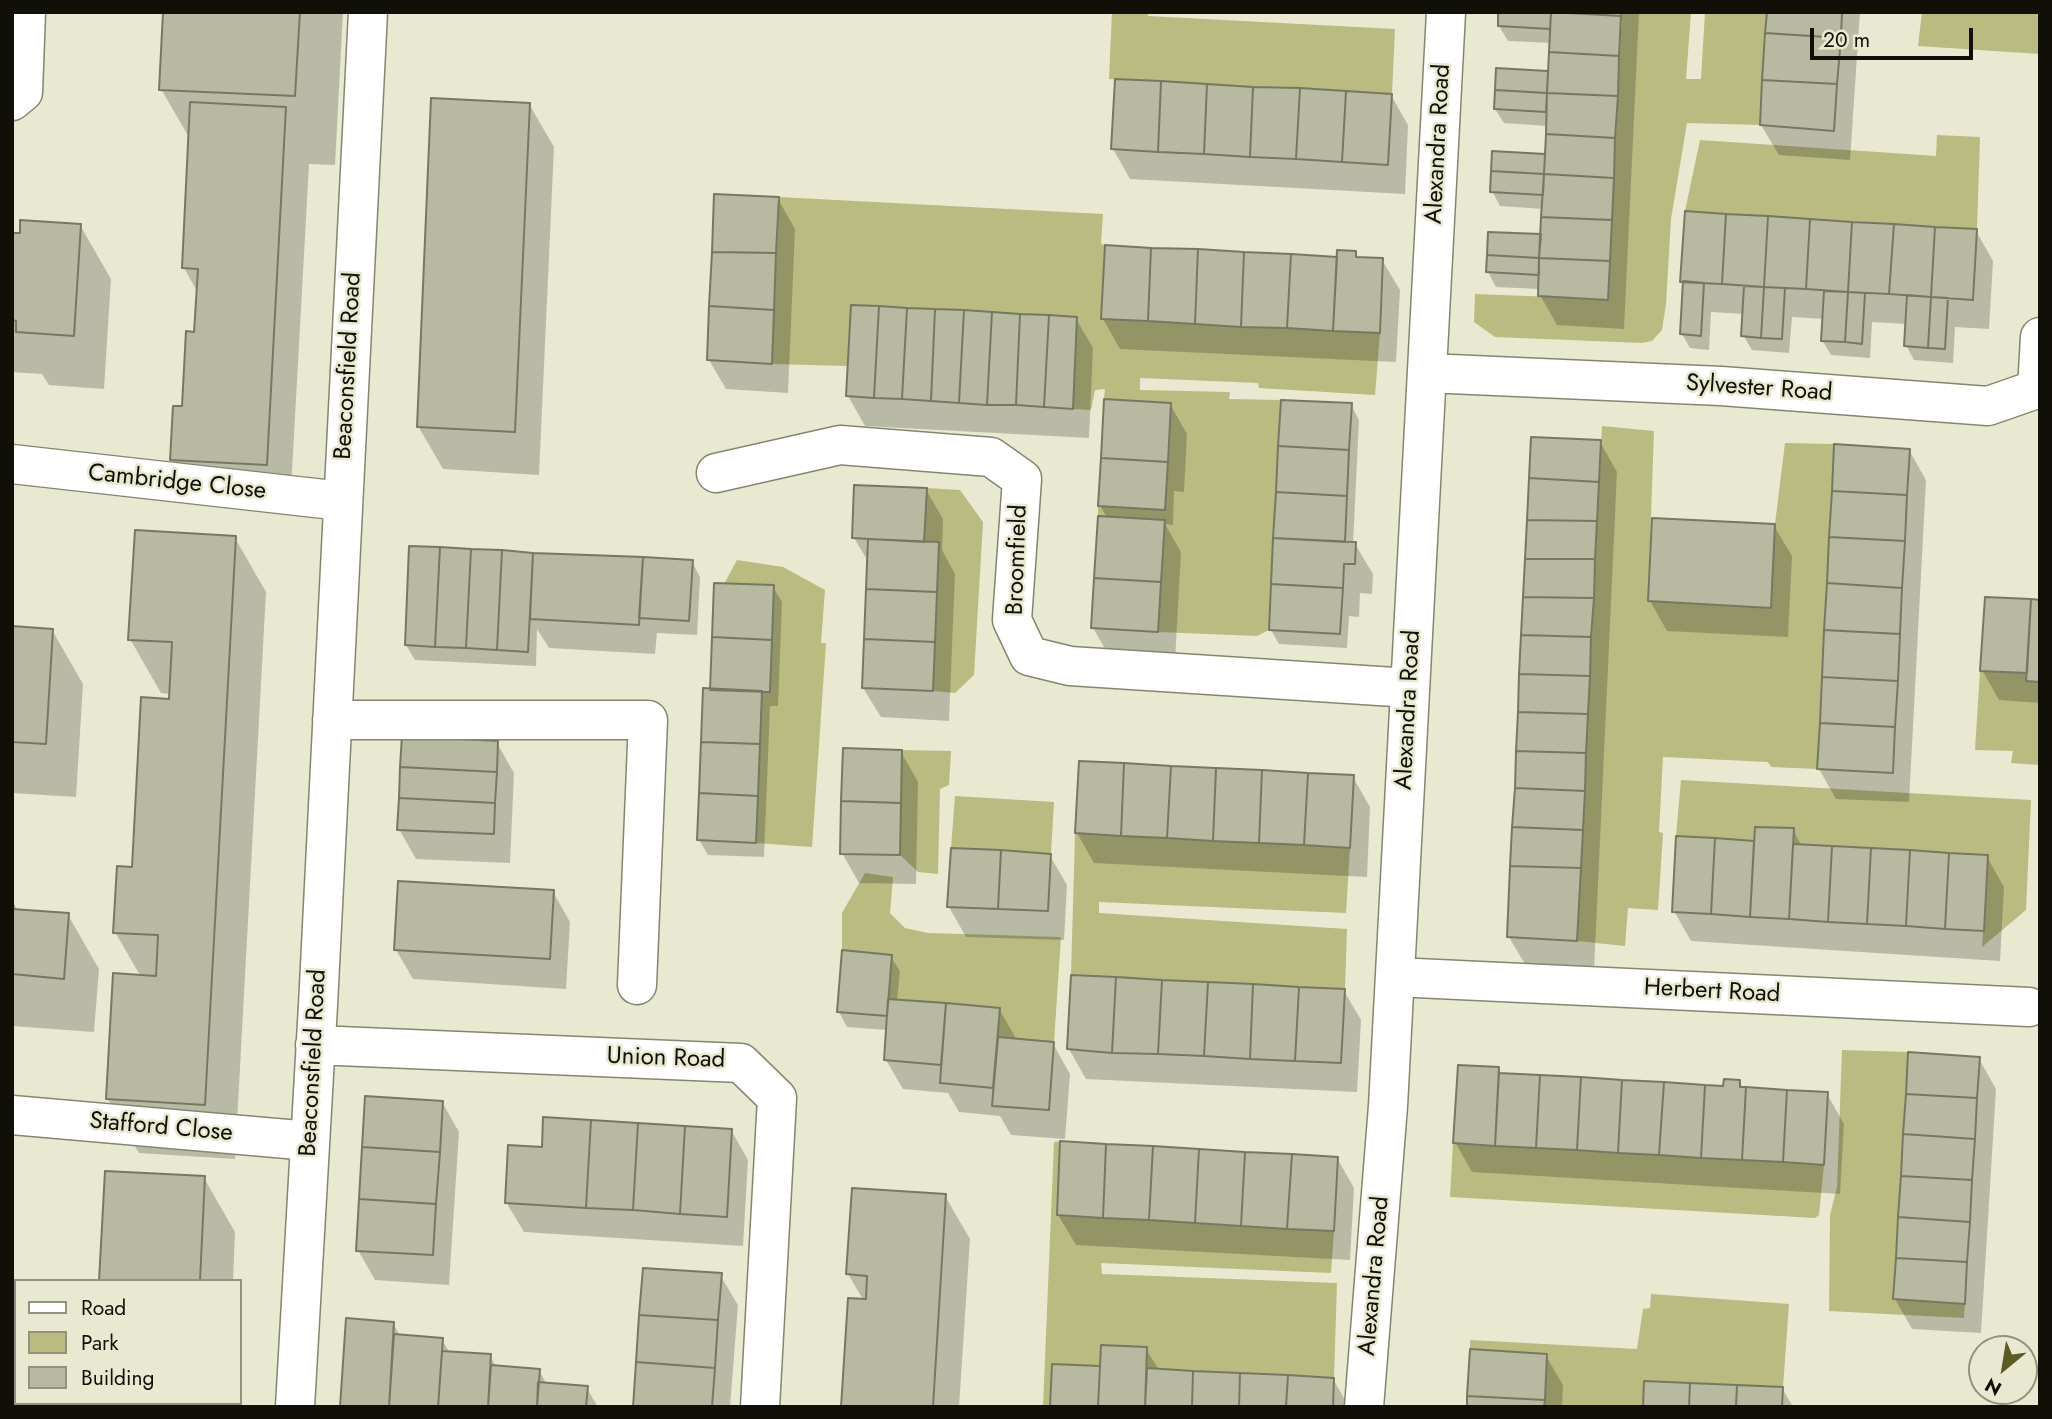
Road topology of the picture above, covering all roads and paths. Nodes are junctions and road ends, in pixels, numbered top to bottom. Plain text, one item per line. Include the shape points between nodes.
1 (26, 12) edge
2 (368, 12) edge
3 (1446, 12) edge
4 (12, 101) edge
5 (2040, 337) edge
6 (1427, 373) junction
7 (12, 464) edge
8 (716, 473) dead end
9 (342, 501) junction
10 (1410, 688) junction
11 (332, 720) junction
12 (1395, 977) junction
13 (637, 985) dead end
14 (2029, 1007) dead end
15 (315, 1045) junction
16 (12, 1115) edge
17 (310, 1141) junction
18 (295, 1407) edge
19 (760, 1407) edge
20 (1364, 1407) edge

1 - 4 street via 23,92
2 - 9 street, Beaconsfield Road
3 - 6 street, Alexandra Road
5 - 6 street, Sylvester Road via 2037,389 1988,406 1721,386
6 - 10 street, Alexandra Road
7 - 9 street, Cambridge Close
8 - 10 street, Broomfield via 840,445 991,457 1022,479 1012,620 1029,656 1070,666
9 - 11 street, Beaconsfield Road
10 - 12 street, Alexandra Road
11 - 13 street via 648,720
11 - 15 street, Beaconsfield Road
12 - 14 street, Herbert Road
12 - 20 street, Alexandra Road
15 - 17 street, Beaconsfield Road
15 - 19 street, Union Road via 741,1063 777,1098
16 - 17 street, Stafford Close
17 - 18 street, Beaconsfield Road

